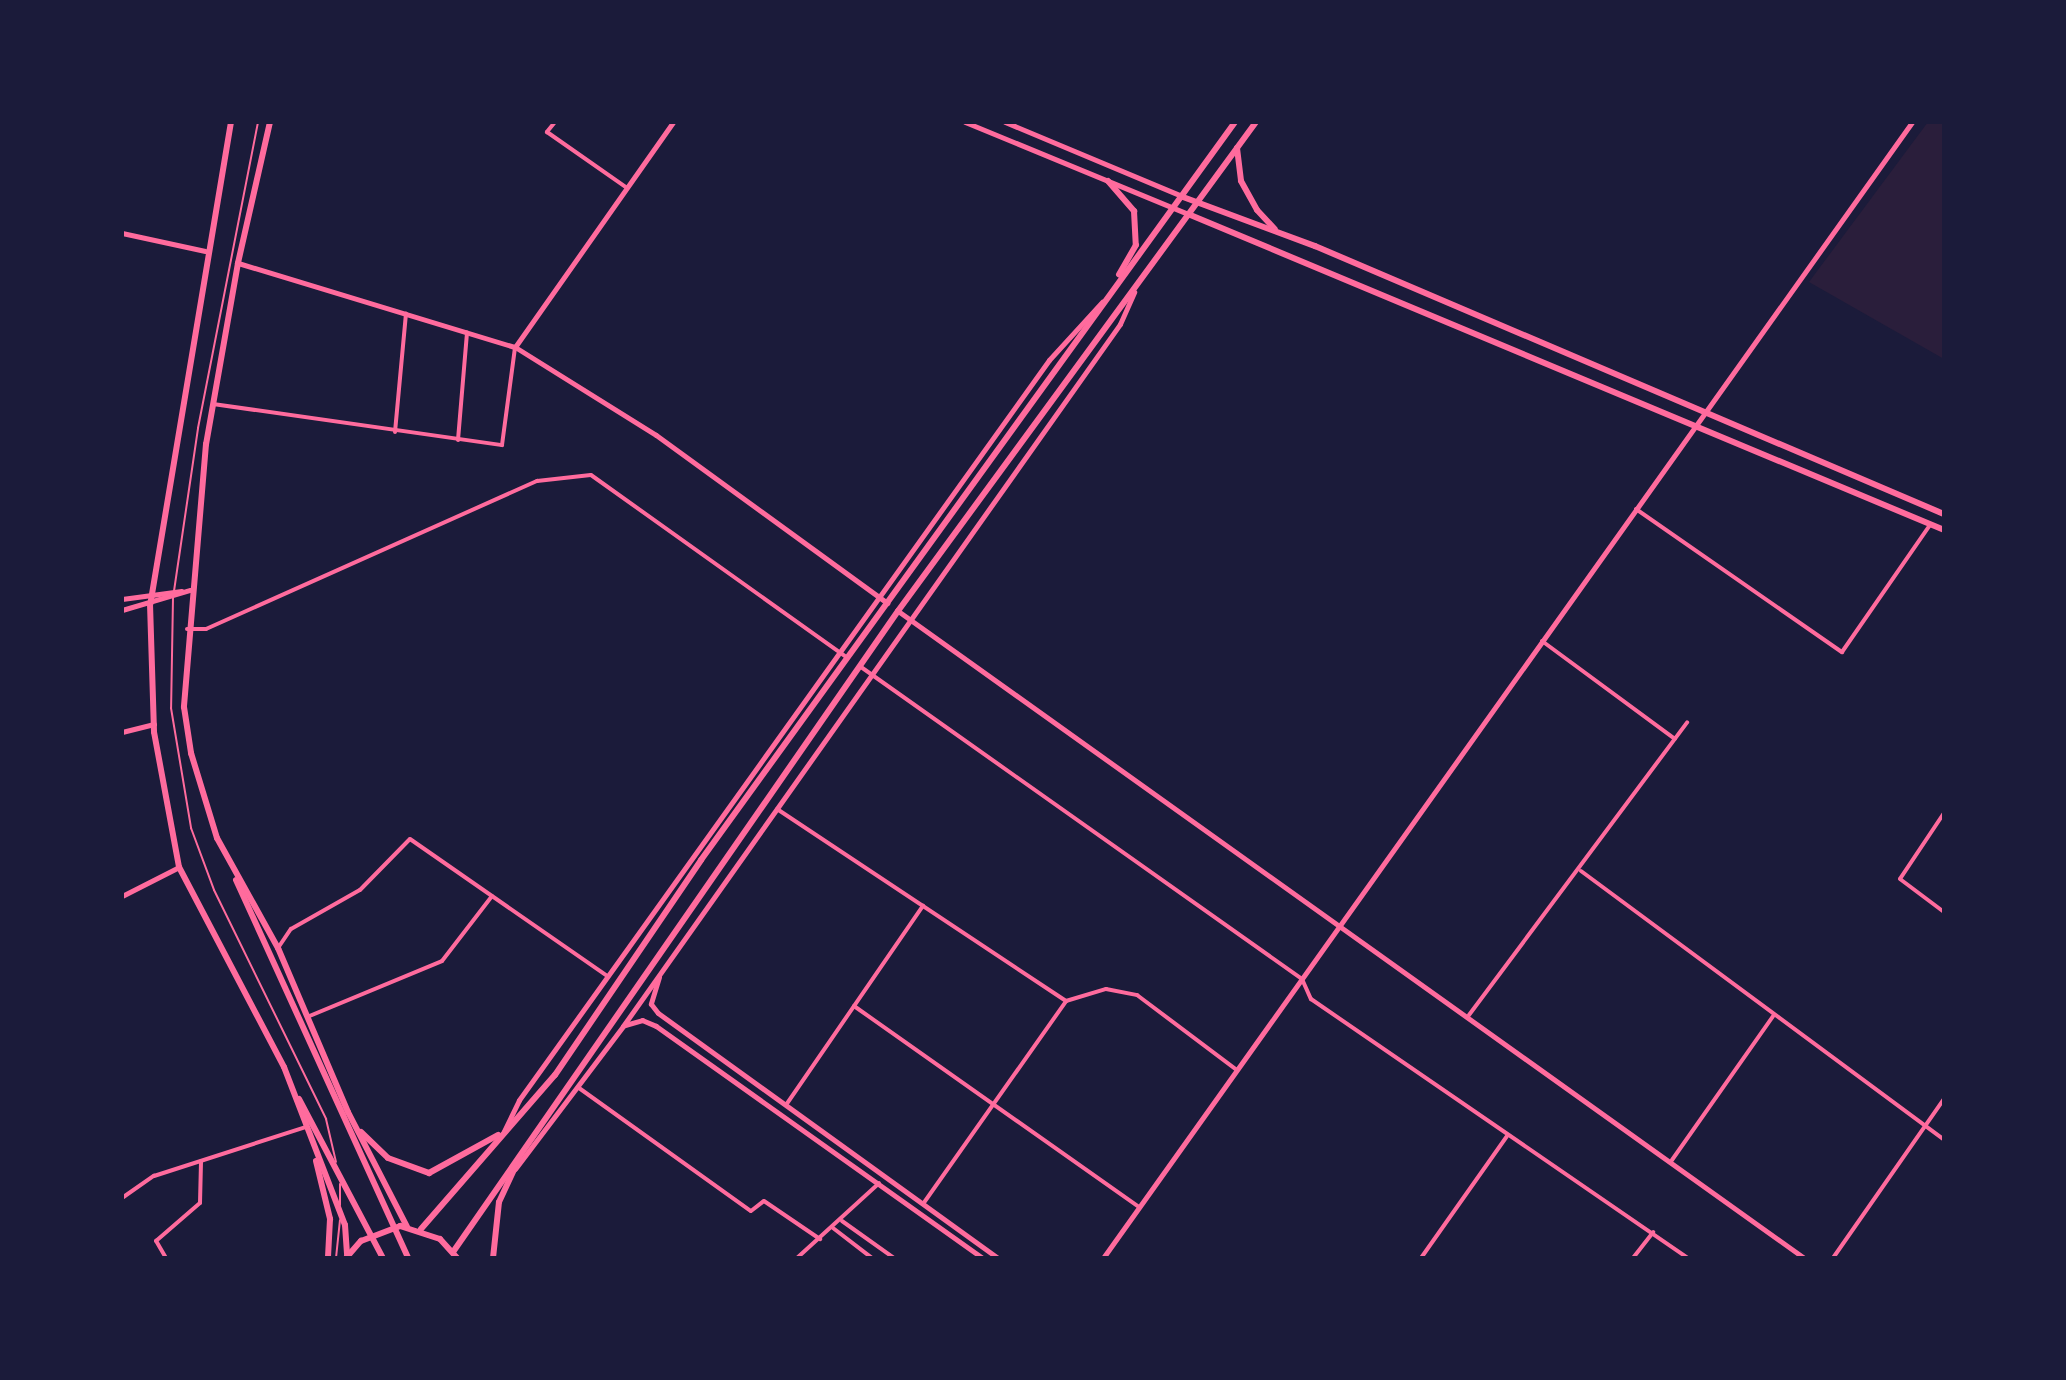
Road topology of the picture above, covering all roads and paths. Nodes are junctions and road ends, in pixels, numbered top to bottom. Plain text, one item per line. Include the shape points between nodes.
1 (231, 122) edge
2 (258, 122) edge
3 (270, 122) edge
4 (555, 122) edge
5 (673, 122) edge
6 (965, 122) edge
7 (1005, 122) edge
8 (1235, 122) edge
9 (1256, 122) edge
10 (1912, 122) edge
11 (1237, 147) junction
12 (1108, 181) junction
13 (627, 188) junction
14 (1183, 197) junction
15 (1197, 203) junction
16 (1174, 207) junction
17 (1188, 214) junction
18 (122, 233) edge
19 (1315, 246) junction
20 (205, 251) junction
21 (238, 263) junction
22 (1141, 276) junction
23 (1111, 292) junction
24 (406, 314) junction
25 (467, 332) junction
26 (515, 347) junction
27 (213, 404) junction
28 (1706, 410) junction
29 (1696, 426) junction
30 (395, 432) junction
31 (458, 440) junction
32 (1636, 509) junction
33 (1944, 514) edge
34 (1930, 525) junction
35 (1944, 530) edge
36 (190, 590) junction
37 (152, 593) junction
38 (122, 599) edge
39 (880, 599) junction
40 (888, 603) junction
41 (150, 604) junction
42 (122, 610) edge
43 (898, 611) junction
44 (909, 619) junction
45 (187, 629) junction
46 (1542, 641) junction
47 (841, 652) junction
48 (848, 658) junction
49 (861, 667) junction
50 (871, 674) junction
51 (1687, 722) dead end
52 (154, 724) junction
53 (122, 732) edge
54 (1675, 739) junction
55 (775, 808) junction
56 (1944, 813) edge
57 (224, 851) junction
58 (179, 867) junction
59 (1581, 871) junction
60 (122, 896) edge
61 (492, 896) junction
62 (923, 905) junction
63 (1944, 912) edge
64 (1338, 928) junction
65 (278, 948) junction
66 (659, 975) junction
67 (609, 977) junction
68 (1302, 979) junction
69 (1066, 1001) junction
70 (854, 1006) junction
71 (1469, 1015) junction
72 (1774, 1015) junction
73 (307, 1017) junction
74 (623, 1026) junction
75 (284, 1067) junction
76 (1237, 1070) junction
77 (579, 1088) junction
78 (1944, 1099) edge
79 (993, 1104) junction
80 (786, 1105) junction
81 (348, 1112) junction
82 (1924, 1126) junction
83 (308, 1131) junction
84 (504, 1131) junction
85 (1507, 1136) junction
86 (1944, 1140) edge
87 (1672, 1160) junction
88 (201, 1161) junction
89 (514, 1169) junction
90 (879, 1183) junction
91 (122, 1198) edge
92 (923, 1204) junction
93 (483, 1206) junction
94 (1139, 1207) junction
95 (842, 1221) junction
96 (407, 1227) junction
97 (833, 1228) junction
98 (421, 1229) junction
99 (1653, 1232) junction
100 (820, 1239) junction
101 (455, 1255) edge
102 (346, 1257) edge
103 (166, 1258) edge
104 (328, 1258) edge
105 (336, 1258) edge
106 (383, 1258) edge
107 (408, 1258) edge
108 (493, 1258) edge
109 (797, 1258) edge
110 (872, 1258) edge
111 (894, 1258) edge
112 (983, 1258) edge
113 (998, 1258) edge
114 (1103, 1258) edge
115 (1421, 1258) edge
116 (1633, 1258) edge
117 (1688, 1258) edge
118 (1804, 1258) edge
119 (1833, 1258) edge

1 - 20 main road
2 - 105 lane via 198,428 170,619 171,708 191,828 209,877 326,1119 340,1183
3 - 21 main road
4 - 13 street via 547,132
5 - 13 street
6 - 12 street
7 - 14 street
8 - 14 main road
9 - 11 main road
10 - 28 street
11 - 15 main road
11 - 19 main road via 1241,181 1257,210 1276,230
12 - 16 street
12 - 23 main road via 1134,211 1136,245
13 - 26 street
14 - 15 main road
14 - 16 main road
15 - 17 main road
15 - 19 main road
16 - 17 street
16 - 23 main road
17 - 22 main road
17 - 29 main road
18 - 20 street
19 - 28 main road
20 - 37 main road
21 - 24 street
21 - 27 main road
22 - 43 main road
22 - 44 street via 1120,324
23 - 39 street via 1049,360
23 - 40 main road
24 - 25 street
24 - 30 street
25 - 26 street
25 - 31 street
26 - 31 street via 506,440 502,445
26 - 39 street via 656,435
27 - 30 street
27 - 36 main road
28 - 29 street
28 - 33 main road
29 - 32 street
29 - 34 main road
30 - 31 street
32 - 34 street via 1842,652
32 - 46 street
34 - 35 main road
36 - 37 street
36 - 41 street
36 - 45 main road
37 - 38 street
37 - 41 main road
39 - 40 street
39 - 47 street
40 - 48 main road
41 - 42 street
41 - 52 main road
43 - 44 street
43 - 49 main road
44 - 50 street
44 - 64 street
45 - 47 street via 206,629 537,481 591,475
45 - 57 main road via 184,707 191,753
46 - 54 street
46 - 64 street
47 - 48 street
47 - 67 street
48 - 84 main road via 701,860 555,1075
49 - 50 street
49 - 93 main road
50 - 55 street
50 - 68 street
51 - 54 street
52 - 53 street
52 - 58 main road
54 - 59 street
55 - 62 street
55 - 66 street
56 - 63 street via 1900,879
57 - 65 main road
57 - 107 main road
58 - 60 street
58 - 75 main road
59 - 71 street
59 - 72 street
61 - 65 street via 410,839 360,890 291,929
61 - 67 street
61 - 73 street via 442,961
62 - 69 street
62 - 70 street
64 - 68 street
64 - 71 street
65 - 73 main road
66 - 74 street
66 - 80 street via 651,1004 658,1013
67 - 84 street via 519,1100
68 - 76 street
68 - 85 street via 1311,999
69 - 76 street via 1106,989 1137,995
69 - 79 street
70 - 79 street
70 - 80 street
71 - 87 street
72 - 82 street
72 - 87 street
73 - 81 main road
74 - 77 street
74 - 90 street via 634,1020 656,1026
75 - 83 main road
75 - 106 main road
76 - 94 street
77 - 89 street
77 - 100 street via 751,1211 764,1201
78 - 82 street
79 - 92 street
79 - 94 street
80 - 92 street
81 - 84 main road via 373,1147 429,1173
81 - 96 main road
82 - 86 street
82 - 119 street
83 - 88 street
83 - 102 main road via 345,1225
83 - 104 main road via 330,1219
84 - 98 main road
85 - 99 street
85 - 115 street
87 - 118 street
88 - 91 street via 154,1176
88 - 103 street via 200,1203 156,1241
89 - 93 street
89 - 108 main road via 499,1202
90 - 95 street
90 - 112 street
92 - 113 street
93 - 101 main road
94 - 114 street
95 - 97 street
95 - 111 street
96 - 98 main road
96 - 102 main road via 379,1230
97 - 100 street
97 - 110 street
98 - 101 main road
99 - 116 street
99 - 117 street
100 - 109 street

